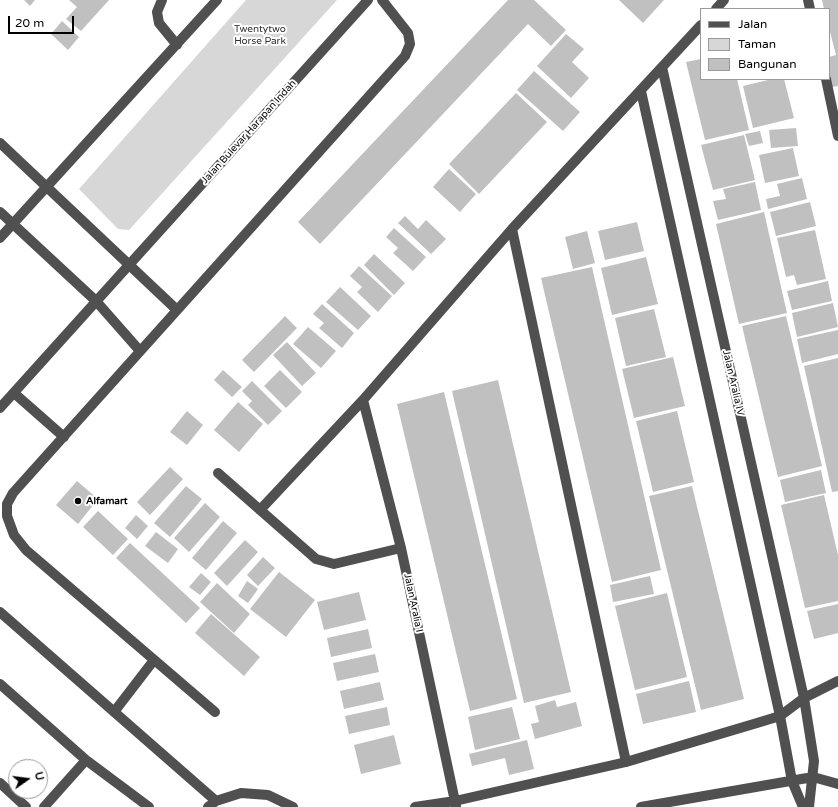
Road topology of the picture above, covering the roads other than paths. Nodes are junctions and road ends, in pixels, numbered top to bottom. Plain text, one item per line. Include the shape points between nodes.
1 (162, 0) edge
2 (217, 0) edge
3 (368, 0) edge
4 (382, 0) edge
5 (724, 0) edge
6 (717, 8) edge
7 (700, 26) edge
8 (177, 45) junction
9 (662, 67) junction
10 (826, 80) edge
11 (641, 91) junction
12 (838, 136) edge
13 (0, 143) edge
14 (46, 189) junction
15 (0, 212) edge
16 (13, 223) junction
17 (512, 229) junction
18 (0, 238) edge
19 (130, 265) junction
20 (96, 301) junction
21 (177, 310) junction
22 (140, 351) junction
23 (14, 393) junction
24 (363, 400) junction
25 (0, 408) edge
26 (64, 437) junction
27 (218, 473) dead end
28 (260, 510) junction
29 (401, 548) junction
30 (0, 612) edge
31 (154, 660) junction
32 (838, 681) edge
33 (0, 684) edge
34 (804, 698) junction
35 (114, 712) junction
36 (215, 712) dead end
37 (780, 716) junction
38 (86, 760) junction
39 (626, 762) junction
40 (813, 777) junction
41 (792, 781) junction
42 (0, 783) edge
43 (838, 784) edge
44 (212, 804) edge
45 (455, 804) edge
46 (26, 807) edge
47 (44, 807) edge
48 (149, 807) edge
49 (293, 807) edge
50 (415, 807) edge
51 (640, 807) edge
52 (803, 807) edge
53 (809, 807) edge

1 - 8 street via 157,12 159,23
2 - 8 street
3 - 19 street, Jalan Bulevar Harapan Indah
4 - 21 street via 408,32 410,44 405,56
5 - 6 street
7 - 9 street
8 - 14 street
9 - 11 street
9 - 34 street, Jalan Aralia IV
10 - 12 street
11 - 17 street
11 - 37 street
13 - 14 street
14 - 16 street
14 - 19 street
15 - 16 street
16 - 18 street
16 - 20 street
17 - 24 street
17 - 39 street
19 - 20 street, Jalan Bulevar Harapan Indah
19 - 21 street
20 - 22 street
20 - 23 street, Jalan Bulevar Harapan Indah
21 - 22 street
22 - 26 street
23 - 25 street, Jalan Bulevar Harapan Indah
23 - 26 street
24 - 28 street
24 - 29 street, Jalan Aralia I
26 - 31 street via 12,493 7,504 7,516 14,535 26,550
27 - 28 street
28 - 29 street via 316,559 334,564
29 - 45 street, Jalan Aralia I
30 - 35 street
31 - 35 street
31 - 36 street
32 - 34 street
33 - 38 street
34 - 37 street
34 - 40 street, Jalan Aralia IV via 814,761
35 - 44 street
37 - 39 street
37 - 41 street
38 - 47 street
38 - 48 street
39 - 45 street
40 - 41 street
40 - 43 street
40 - 53 street, Jalan Aralia IV
41 - 51 street
41 - 52 street
42 - 46 street
44 - 49 street via 241,793 268,795
45 - 50 street

